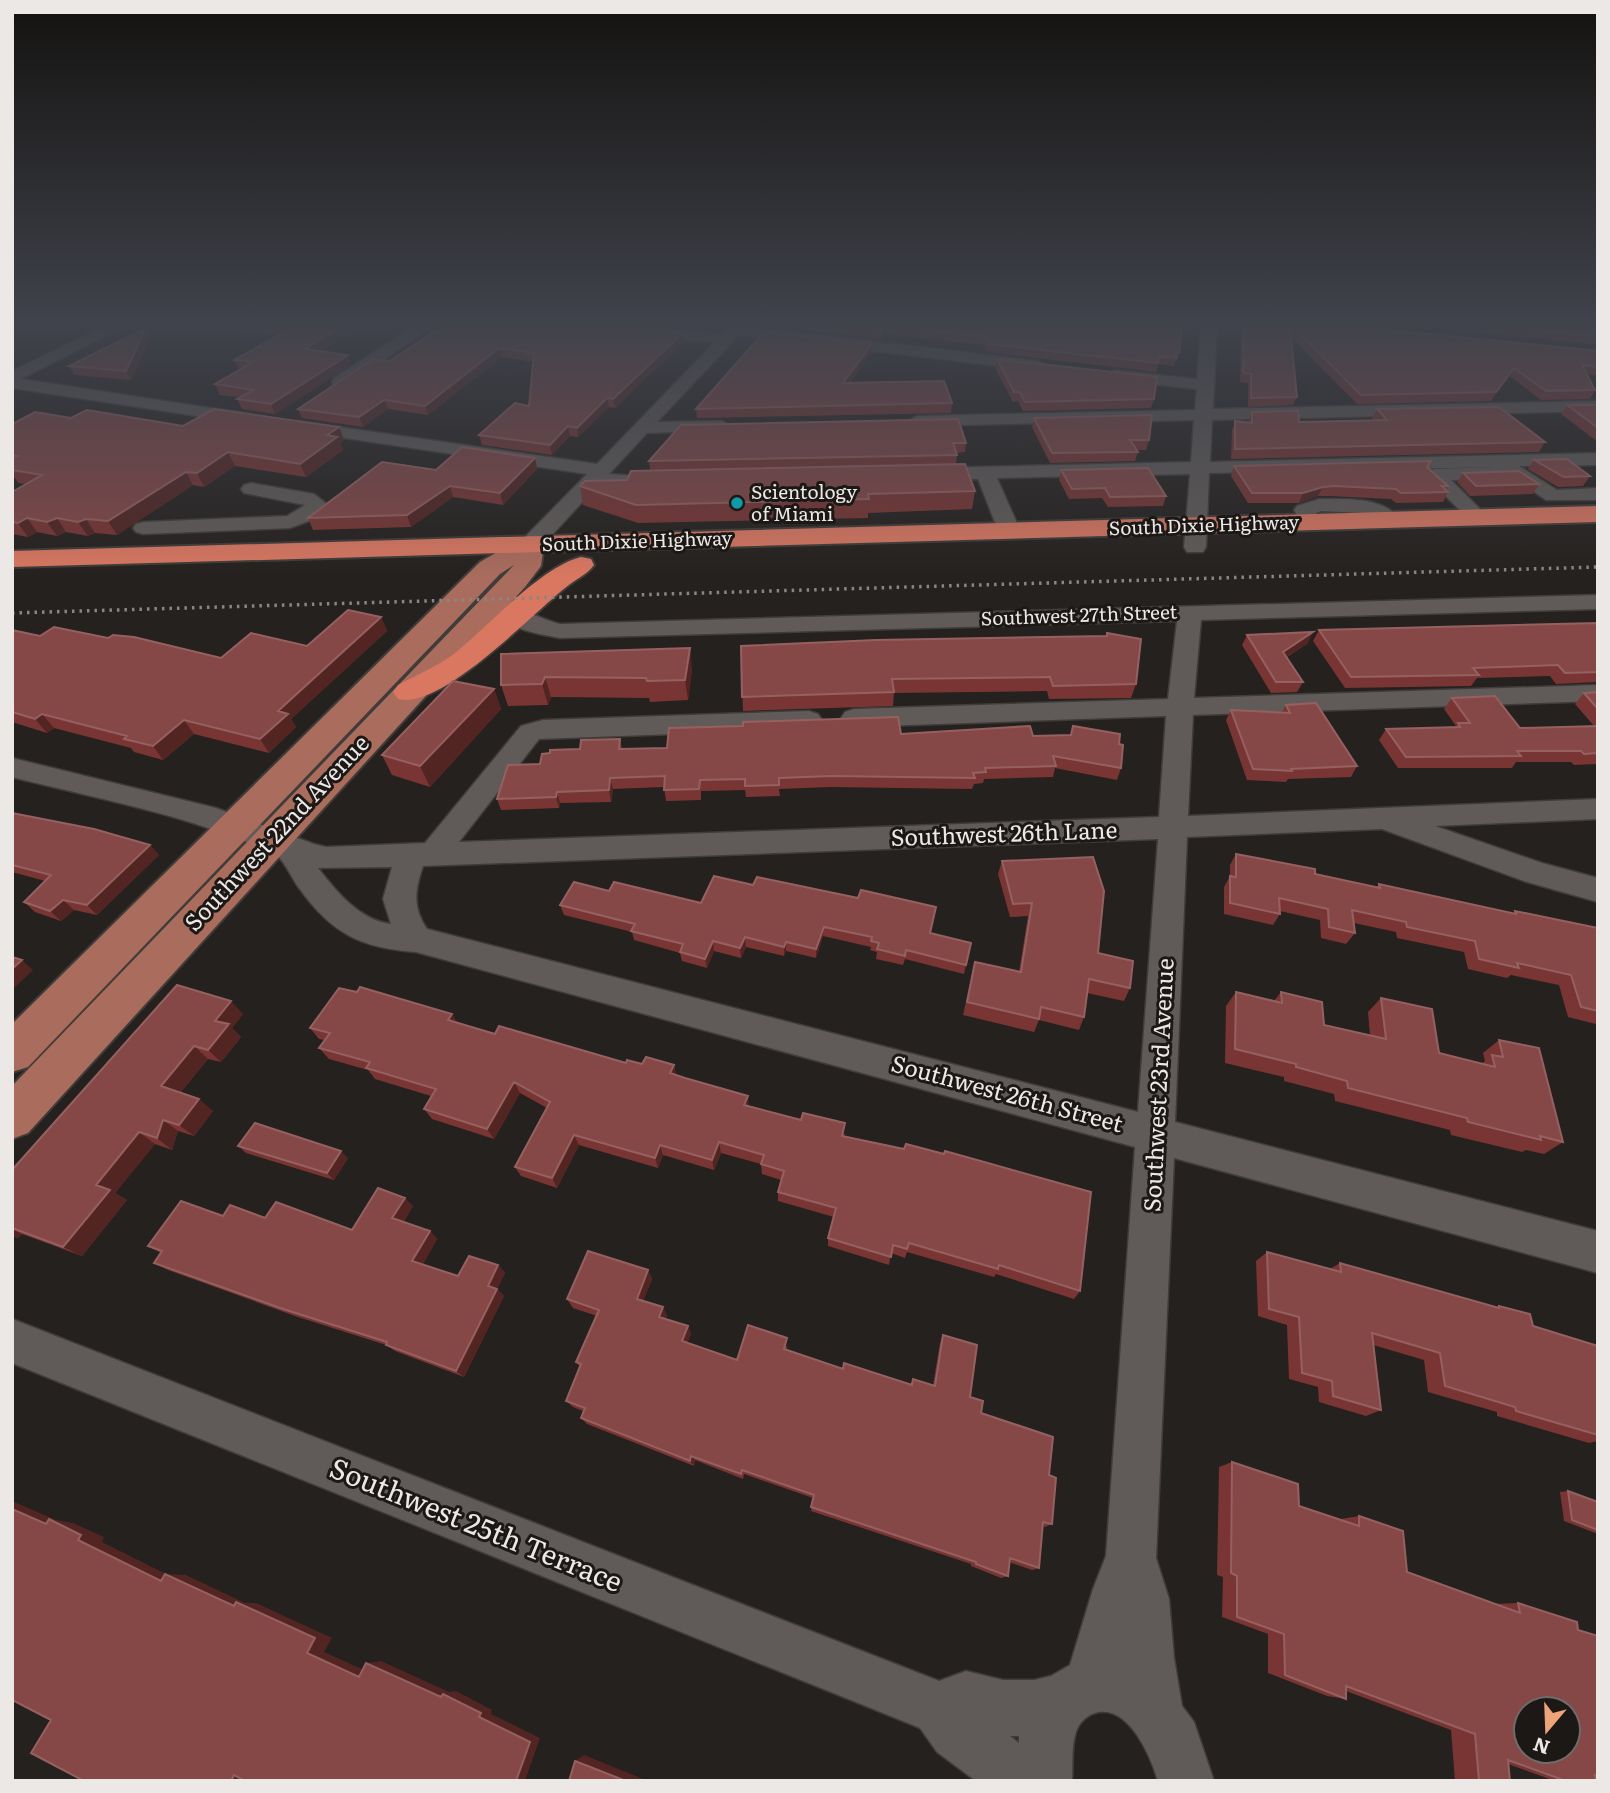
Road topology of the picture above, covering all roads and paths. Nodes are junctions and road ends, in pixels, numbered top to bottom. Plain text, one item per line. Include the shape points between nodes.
1 (190, 410) edge
2 (296, 410) edge
3 (659, 410) edge
4 (1203, 410) edge
5 (1417, 410) edge
6 (1203, 414) junction
7 (272, 422) junction
8 (894, 422) edge
9 (740, 426) edge
10 (642, 428) junction
11 (1598, 459) edge
12 (1313, 464) junction
13 (1200, 468) junction
14 (1569, 469) edge
15 (985, 472) junction
16 (1518, 472) junction
17 (596, 474) junction
18 (909, 475) edge
19 (659, 481) edge
20 (251, 489) dead end
21 (1598, 494) edge
22 (1553, 496) junction
23 (1348, 505) junction
24 (1586, 514) edge
25 (1478, 517) junction
26 (1391, 520) junction
27 (1310, 522) junction
28 (248, 524) junction
29 (224, 525) junction
30 (143, 528) dead end
31 (1009, 530) junction
32 (1195, 536) junction
33 (1598, 536) edge
34 (250, 552) junction
35 (186, 554) junction
36 (530, 555) junction
37 (12, 559) edge
38 (582, 565) junction
39 (490, 568) junction
40 (12, 581) edge
41 (1598, 602) edge
42 (1190, 612) junction
43 (515, 616) junction
44 (560, 631) junction
45 (485, 642) junction
46 (409, 692) junction
47 (1598, 693) edge
48 (1180, 708) junction
49 (12, 767) edge
50 (1598, 809) edge
51 (1379, 818) junction
52 (1172, 827) junction
53 (265, 837) junction
54 (422, 855) junction
55 (1598, 890) edge
56 (416, 939) junction
57 (12, 1053) edge
58 (12, 1118) edge
59 (1157, 1134) junction
60 (1598, 1252) edge
61 (12, 1341) edge
62 (1131, 1558) junction
63 (1075, 1692) junction
64 (939, 1709) junction
65 (1172, 1745) edge
66 (1018, 1781) edge
67 (1044, 1781) edge
68 (1213, 1781) edge

1 - 7 street
2 - 7 street
3 - 10 street, Southwest 22nd Avenue
4 - 6 street
5 - 6 street
6 - 8 street
6 - 13 street
7 - 17 street
9 - 10 street
10 - 17 street, Southwest 22nd Avenue
11 - 12 street
12 - 13 street
12 - 23 street
13 - 15 street
13 - 32 street
14 - 16 street
15 - 18 street
15 - 31 street
16 - 22 street
16 - 25 street via 1434,475
17 - 19 street
17 - 36 street, Southwest 22nd Avenue
20 - 28 street via 307,498 317,504 307,515 290,522
21 - 22 street
22 - 24 street
23 - 26 street via 1370,508
23 - 27 street via 1308,507 1304,510
24 - 25 highway, South Dixie Highway
25 - 26 highway, South Dixie Highway
26 - 27 highway, South Dixie Highway
27 - 32 highway, South Dixie Highway
28 - 29 street
28 - 34 street via 238,539
29 - 30 street
29 - 35 street
31 - 32 highway, South Dixie Highway
31 - 36 highway, South Dixie Highway
32 - 33 highway, South Dixie Highway
32 - 38 highway, South Dixie Highway
34 - 35 highway, South Dixie Highway
34 - 36 highway, South Dixie Highway
35 - 37 highway, South Dixie Highway
36 - 38 highway, South Dixie Highway
36 - 39 highway, South Dixie Highway
36 - 46 main road, Southwest 22nd Avenue
38 - 43 highway
39 - 40 highway, South Dixie Highway
39 - 53 main road, Southwest 22nd Avenue
41 - 42 street, Southwest 27th Street
42 - 44 street, Southwest 27th Street
42 - 48 street, Southwest 23rd Avenue
43 - 44 street, Southwest 27th Street
43 - 45 highway
44 - 45 street, Southwest 27th Street via 538,638
45 - 46 highway via 459,664
46 - 53 main road, Southwest 22nd Avenue
47 - 48 street
48 - 52 street, Southwest 23rd Avenue
48 - 54 street via 542,729 522,740
49 - 53 street
50 - 51 street, Southwest 26th Lane
51 - 52 street, Southwest 26th Lane
51 - 55 street via 1538,874
52 - 54 street, Southwest 26th Lane
52 - 59 street, Southwest 23rd Avenue
53 - 54 street via 326,858
53 - 56 street, Southwest 26th Street via 330,904 362,929 375,935
53 - 57 main road, Southwest 22nd Avenue
53 - 58 main road, Southwest 22nd Avenue
54 - 56 street via 398,903 401,917
56 - 59 street, Southwest 26th Street
59 - 60 street, Southwest 26th Street
59 - 62 street, Southwest 23rd Avenue
61 - 64 street, Southwest 25th Terrace
62 - 63 street, Southwest 23rd Avenue via 1118,1584 1106,1637
62 - 65 street, Southwest 23rd Avenue via 1143,1599 1147,1658
63 - 64 street via 1032,1710 966,1698
63 - 65 street via 1106,1683 1124,1688
63 - 67 street, Southwest 23rd Avenue via 1049,1722
64 - 66 street, Southwest 25th Terrace via 957,1732
65 - 68 street

